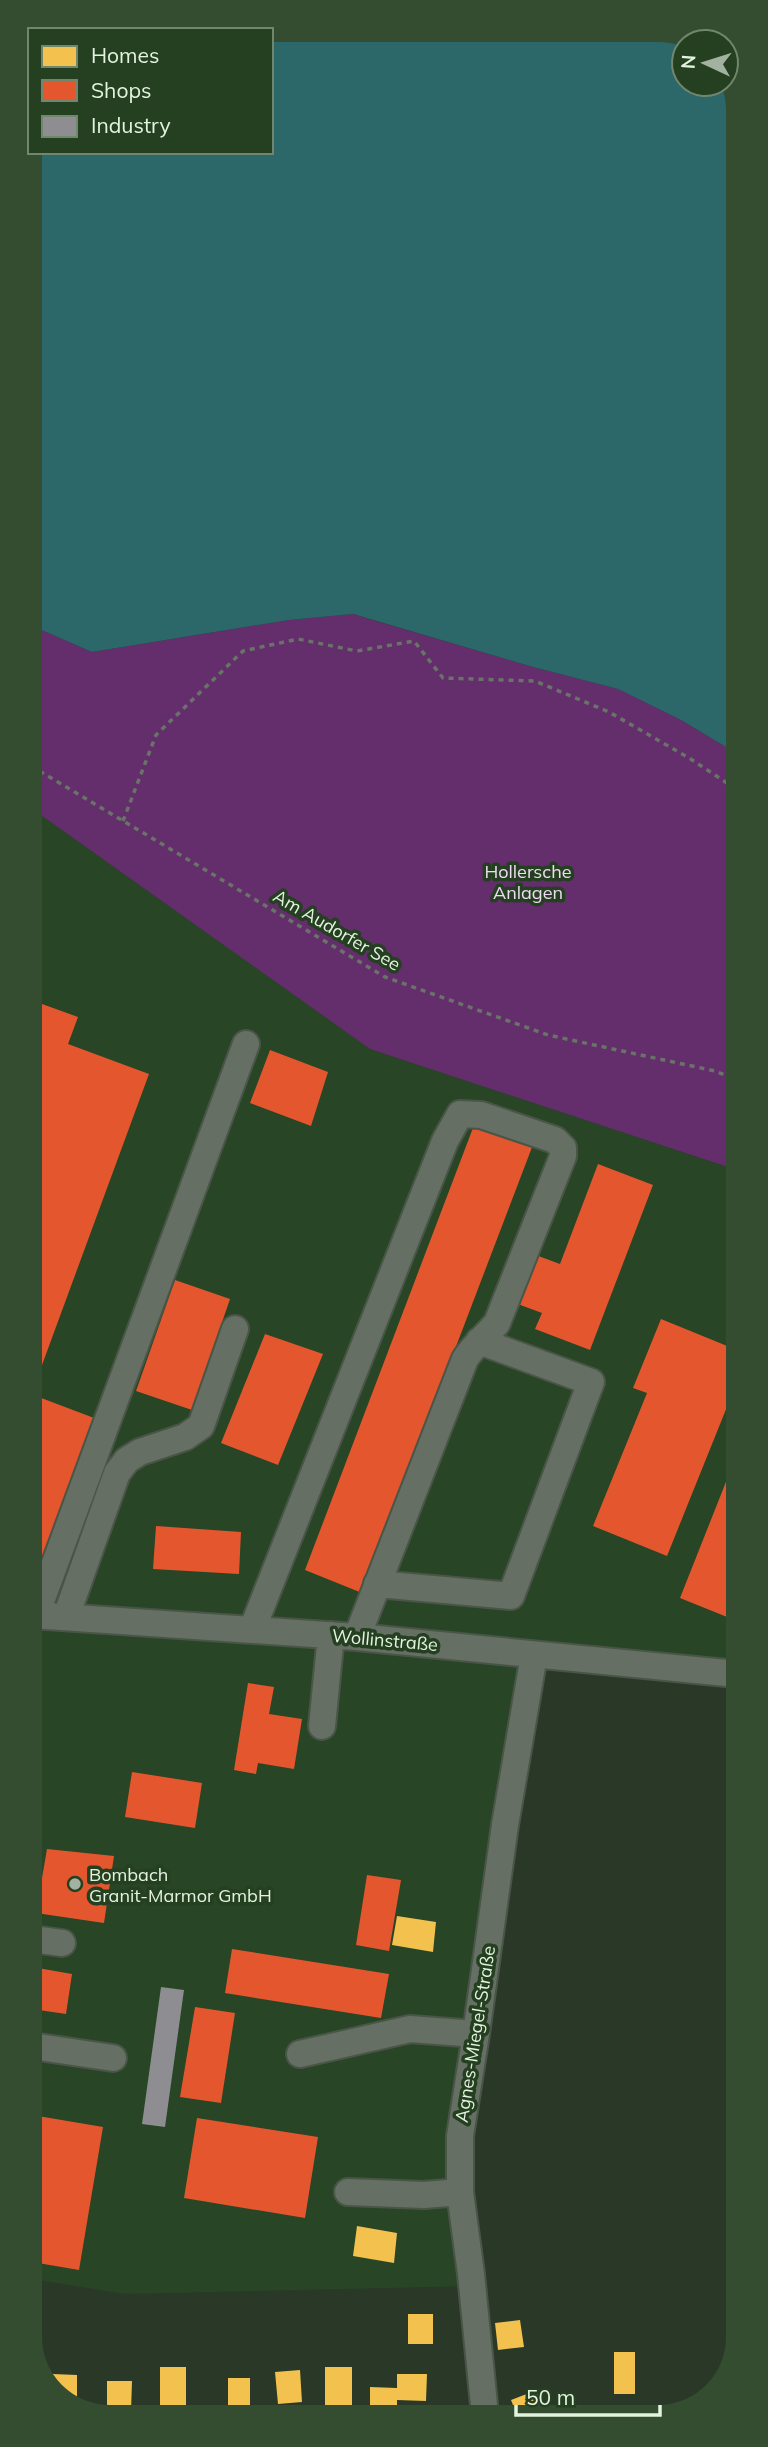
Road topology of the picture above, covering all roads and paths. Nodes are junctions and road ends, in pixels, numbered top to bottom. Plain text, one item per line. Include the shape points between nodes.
1 (42, 773) edge
2 (726, 782) edge
3 (123, 821) junction
4 (246, 1044) dead end
5 (726, 1076) edge
6 (235, 1329) dead end
7 (479, 1341) junction
8 (377, 1584) junction
9 (42, 1593) edge
10 (42, 1616) edge
11 (66, 1618) junction
12 (251, 1630) junction
13 (344, 1636) junction
14 (534, 1655) junction
15 (726, 1673) edge
16 (322, 1726) dead end
17 (42, 1940) edge
18 (62, 1942) dead end
19 (477, 2034) junction
20 (42, 2048) edge
21 (300, 2054) dead end
22 (113, 2059) dead end
23 (348, 2192) dead end
24 (460, 2192) junction
25 (484, 2405) edge

1 - 3 path, Am Audorfer See
2 - 3 path via 609,712 535,681 443,678 414,641 357,651 298,639 243,651 156,735
3 - 5 path, Am Audorfer See via 385,977 548,1035
4 - 9 street
6 - 11 street via 201,1426 185,1437 140,1452 117,1473
7 - 8 street via 465,1359
7 - 8 street via 590,1382 511,1596
7 - 12 street via 497,1323 563,1148 555,1140 470,1113 460,1114 445,1141
8 - 13 street
10 - 11 street, Wollinstraße
11 - 12 street, Wollinstraße
12 - 13 street, Wollinstraße
13 - 14 street, Wollinstraße
13 - 16 street
14 - 15 street, Wollinstraße
14 - 19 street, Agnes-Miegel-Straße
17 - 18 street
19 - 21 street via 410,2029
19 - 24 street, Agnes-Miegel-Straße via 460,2136
20 - 22 street
23 - 24 street
24 - 25 street, Agnes-Miegel-Straße

